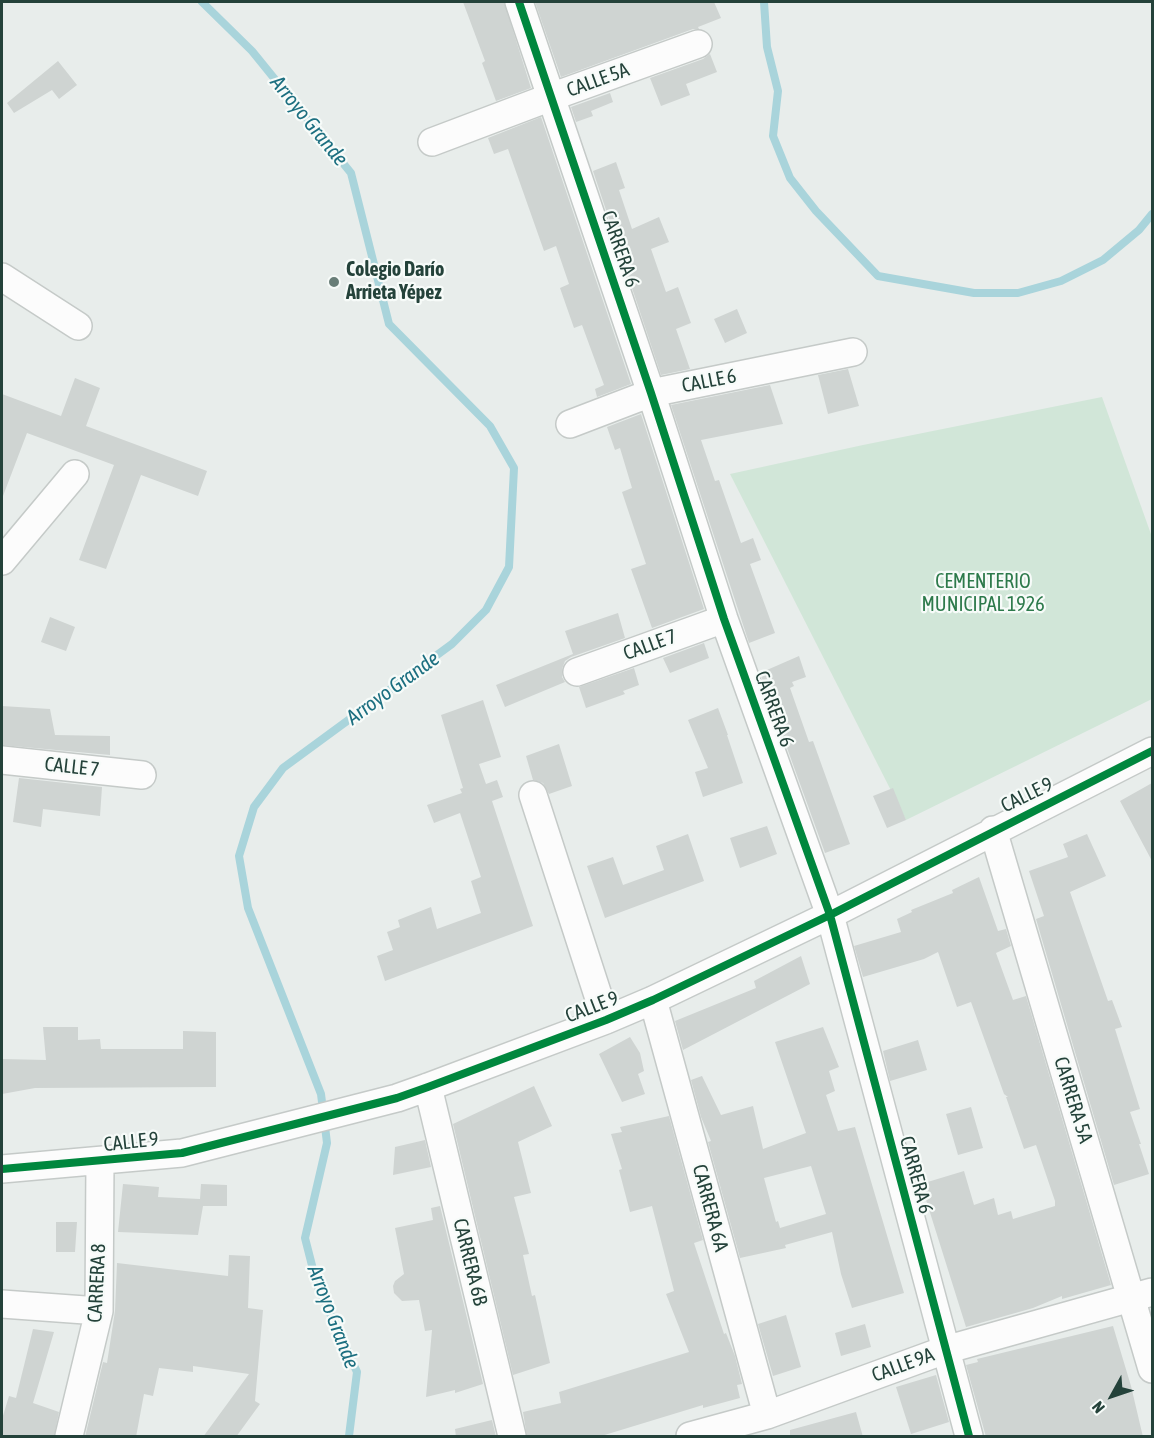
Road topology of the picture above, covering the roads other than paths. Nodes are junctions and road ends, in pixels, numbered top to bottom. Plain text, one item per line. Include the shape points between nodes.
1 (519, 2) edge
2 (698, 44) dead end
3 (551, 97) junction
4 (432, 142) dead end
5 (2, 277) edge
6 (78, 326) dead end
7 (853, 352) dead end
8 (651, 393) junction
9 (570, 424) dead end
10 (75, 474) dead end
11 (2, 561) edge
12 (724, 619) junction
13 (577, 672) dead end
14 (1152, 751) edge
15 (2, 760) edge
16 (142, 775) dead end
17 (533, 795) dead end
18 (993, 830) junction
19 (830, 915) junction
20 (653, 1000) junction
21 (606, 1020) junction
22 (428, 1087) junction
23 (100, 1161) junction
24 (2, 1169) edge
25 (1142, 1294) edge
26 (2, 1304) edge
27 (99, 1311) junction
28 (945, 1350) junction
29 (1152, 1369) edge
30 (767, 1415) junction
31 (69, 1437) edge
32 (512, 1437) edge
33 (690, 1437) edge
34 (969, 1437) edge

1 - 3 street, CARRERA 6
2 - 3 street, CALLE 5A
3 - 4 street, CALLE 5A
3 - 8 street, CARRERA 6
5 - 6 street
7 - 8 street, CALLE 6
8 - 9 street, CALLE 6
8 - 12 street, CARRERA 6
10 - 11 street
12 - 13 street, CALLE 7
12 - 19 street, CARRERA 6
14 - 18 street, CALLE 9
15 - 16 street, CALLE 7
17 - 21 street
18 - 19 street, CALLE 9
18 - 25 street, CARRERA 5A
19 - 20 street, CALLE 9
19 - 28 street, CARRERA 6
20 - 21 street, CALLE 9
20 - 30 street, CARRERA 6A
21 - 22 street, CALLE 9
22 - 23 street, CALLE 9 via 182,1153
22 - 32 street, CARRERA 6B
23 - 24 street, CALLE 9
23 - 27 street, CARRERA 8
25 - 28 street, CALLE 9A
25 - 29 street, CARRERA 5A
26 - 27 street
27 - 31 street, CARRERA 8
28 - 30 street, CALLE 9A
28 - 34 street, CARRERA 6
30 - 33 street, CALLE 9A

